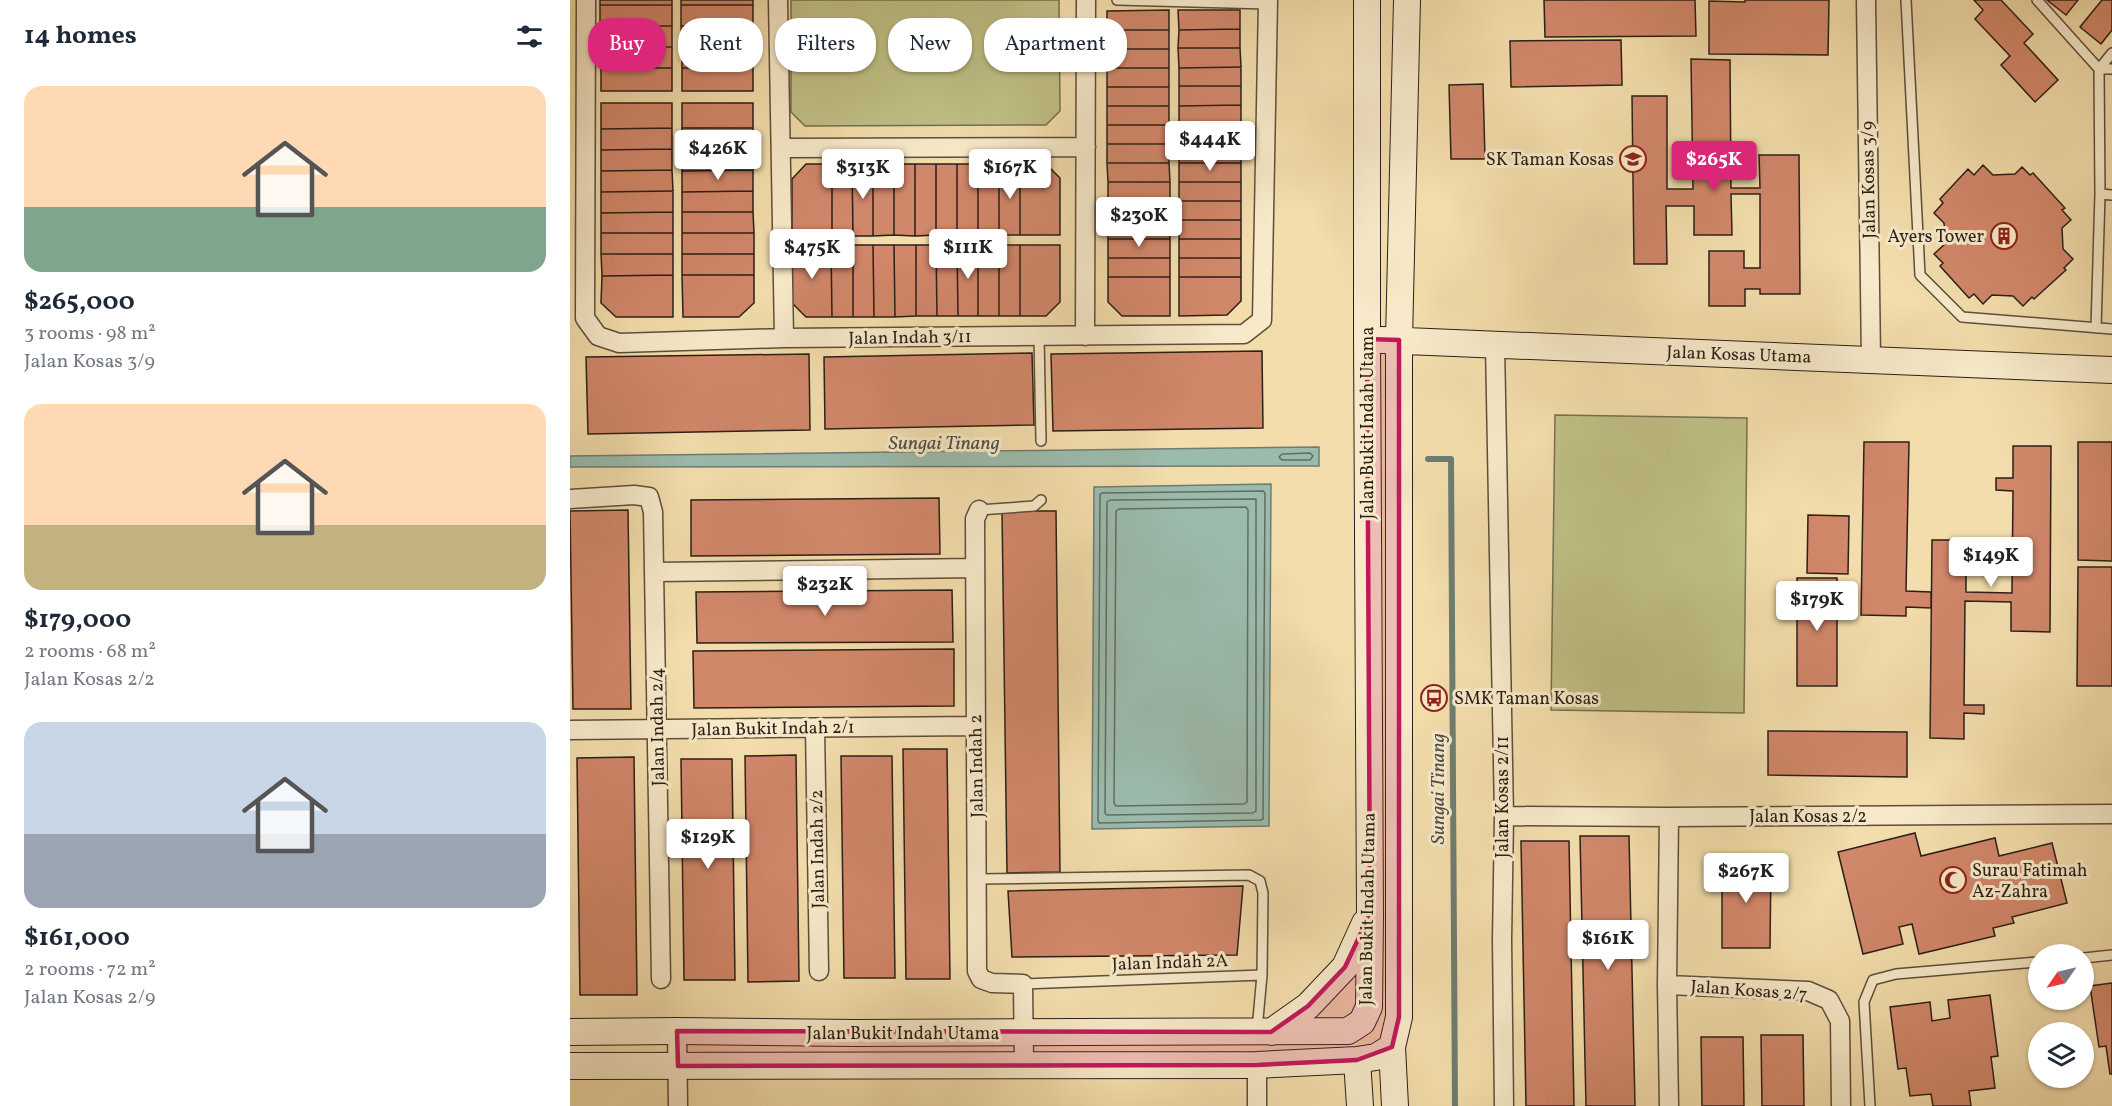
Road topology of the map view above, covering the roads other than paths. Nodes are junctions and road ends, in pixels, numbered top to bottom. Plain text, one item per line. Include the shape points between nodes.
1 (586, 0) edge
2 (778, 0) edge
3 (1086, 0) edge
4 (1117, 0) edge
5 (1367, 0) edge
6 (1407, 0) edge
7 (1866, 0) edge
8 (1906, 0) edge
9 (2037, 0) edge
10 (1268, 2) edge
11 (2112, 52) edge
12 (2099, 69) junction
13 (2112, 69) edge
14 (1086, 147) junction
15 (781, 148) junction
16 (2100, 194) junction
17 (2112, 195) edge
18 (2096, 328) junction
19 (2112, 329) edge
20 (1039, 336) junction
21 (1085, 336) junction
22 (784, 338) junction
23 (1366, 339) junction
24 (1400, 340) junction
25 (1496, 344) junction
26 (1871, 360) junction
27 (2101, 369) edge
28 (2112, 383) edge
29 (1041, 441) dead end
30 (570, 499) edge
31 (1041, 500) dead end
32 (979, 510) joint
33 (975, 568) junction
34 (654, 572) junction
35 (976, 726) junction
36 (815, 728) junction
37 (657, 729) junction
38 (570, 730) edge
39 (2112, 814) edge
40 (1504, 816) junction
41 (1669, 817) junction
42 (978, 879) junction
43 (1370, 914) junction
44 (2112, 955) edge
45 (2094, 957) edge
46 (2028, 963) edge
47 (819, 971) dead end
48 (1262, 975) junction
49 (661, 979) dead end
50 (1023, 984) junction
51 (1667, 984) junction
52 (677, 1030) junction
53 (570, 1032) edge
54 (1264, 1032) junction
55 (1024, 1033) junction
56 (1392, 1047) junction
57 (1357, 1060) junction
58 (1024, 1064) junction
59 (570, 1065) edge
60 (1257, 1065) junction
61 (678, 1066) junction
62 (678, 1106) edge
63 (1257, 1106) edge
64 (1360, 1106) edge
65 (1395, 1106) edge
66 (1504, 1106) edge
67 (1669, 1106) edge
68 (1841, 1106) edge
69 (1870, 1106) edge

1 - 22 street, Jalan Indah 3/11 via 585,318 598,336 619,343
2 - 15 street
3 - 14 street
4 - 10 lane
5 - 23 street, Jalan Bukit Indah Utama
6 - 24 street, Jalan Bukit Indah Utama
7 - 26 street, Jalan Kosas 3/9
8 - 18 lane via 1920,275 1962,317
9 - 12 lane
10 - 21 street, Jalan Indah 3/11 via 1262,320 1244,334
11 - 12 lane
12 - 13 lane
12 - 16 lane
14 - 15 street
14 - 21 street
15 - 22 street
16 - 17 lane
16 - 18 lane
18 - 19 lane
20 - 21 street, Jalan Indah 3/11
20 - 22 street, Jalan Indah 3/11
20 - 29 lane
23 - 24 street, Jalan Kosas Utama
23 - 43 street, Jalan Bukit Indah Utama
24 - 25 street, Jalan Kosas Utama
24 - 56 street, Jalan Bukit Indah Utama via 1399,1017
25 - 26 street, Jalan Kosas Utama
25 - 40 street, Jalan Kosas 2/11
26 - 27 street, Jalan Kosas Utama
27 - 28 street
30 - 34 street, Jalan Indah 2/4 via 649,497
31 - 32 lane via 1034,506
32 - 33 street, Jalan Indah 2 via 975,519
33 - 34 street
33 - 35 street, Jalan Indah 2
34 - 37 street, Jalan Indah 2/4
35 - 36 street, Jalan Bukit Indah 2/1
35 - 42 street, Jalan Indah 2
36 - 37 street, Jalan Bukit Indah 2/1
36 - 47 street, Jalan Indah 2/2
37 - 38 street, Jalan Bukit Indah 2/1
37 - 49 street, Jalan Indah 2/4
39 - 41 street, Jalan Kosas 2/2
40 - 41 street, Jalan Kosas 2/2
40 - 66 street, Jalan Kosas 2/11
41 - 51 street
42 - 48 lane via 1249,875 1260,881 1263,893
42 - 50 street, Jalan Indah 2 via 977,971 981,979 992,983
43 - 54 street via 1345,967 1308,1006
43 - 54 street, Jalan Bukit Indah Utama via 1368,1007 1362,1022 1348,1031
44 - 45 lane
46 - 69 lane via 1896,974 1873,980 1864,1002
48 - 50 lane, Jalan Indah 2A
48 - 54 lane
50 - 55 street
51 - 67 street
51 - 68 street, Jalan Kosas 2/7 via 1808,991 1829,1000 1839,1021
52 - 53 street, Jalan Bukit Indah Utama
52 - 55 street, Jalan Bukit Indah Utama
52 - 61 street
54 - 55 street, Jalan Bukit Indah Utama
55 - 58 street
56 - 57 street, Jalan Bukit Indah Utama via 1376,1057
56 - 65 street, Jalan Bukit Indah Utama
57 - 60 street, Jalan Bukit Indah Utama
57 - 64 street
58 - 60 street, Jalan Bukit Indah Utama
58 - 61 street, Jalan Bukit Indah Utama
59 - 61 street, Jalan Bukit Indah Utama
60 - 63 street
61 - 62 street

